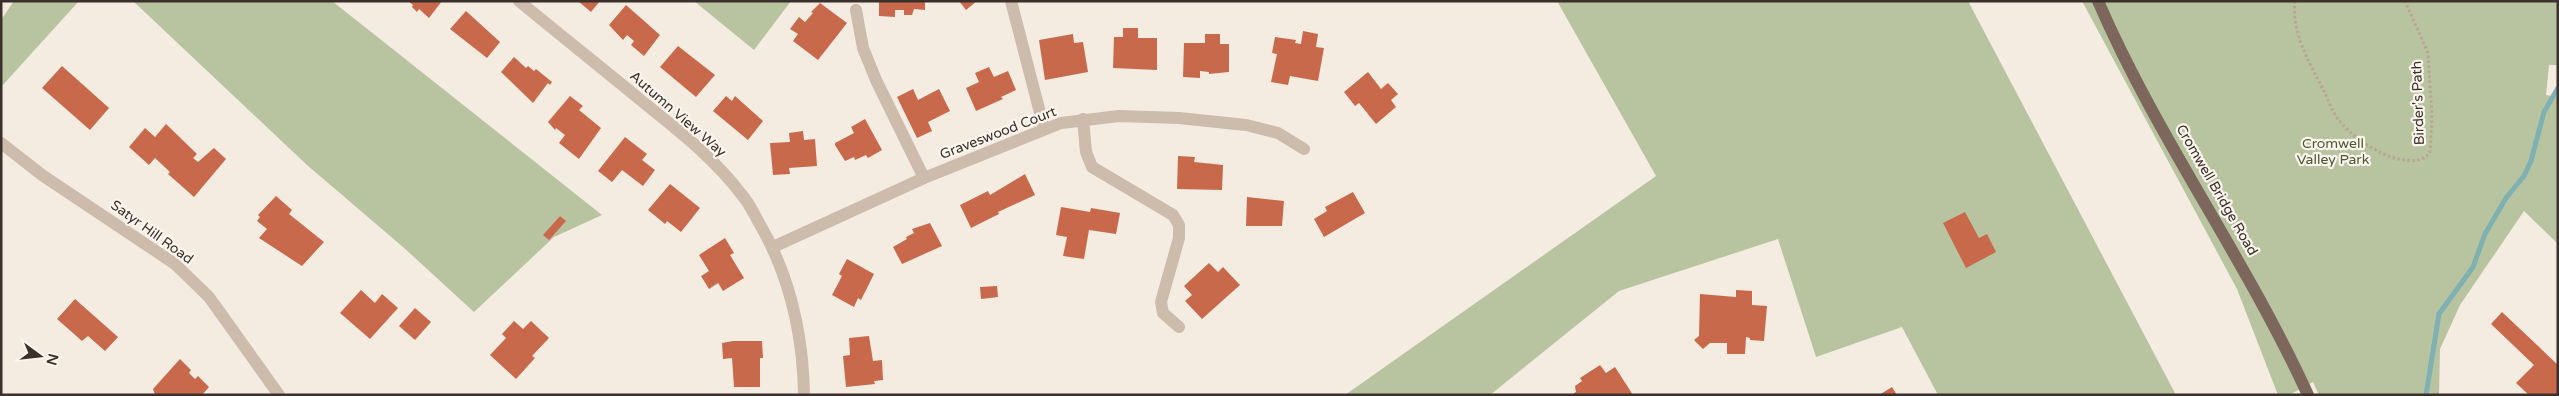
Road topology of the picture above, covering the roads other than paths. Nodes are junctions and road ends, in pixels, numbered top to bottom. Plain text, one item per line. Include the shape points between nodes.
1 (519, 1) edge
2 (1011, 1) edge
3 (2098, 1) edge
4 (856, 10) dead end
5 (1082, 119) junction
6 (1044, 128) junction
7 (1, 143) edge
8 (1304, 149) dead end
9 (924, 178) junction
10 (773, 247) junction
11 (1179, 327) dead end
12 (280, 395) edge
13 (804, 395) edge
14 (2308, 395) edge

1 - 10 street, Autumn View Way via 705,154 743,196
2 - 6 street
3 - 14 main road, Cromwell Bridge Road via 2139,84 2251,281
4 - 9 street via 863,48
5 - 6 street, Graveswood Court
5 - 8 street, Graveswood Court via 1119,116 1179,118 1246,125 1278,133
5 - 11 street via 1086,152 1092,167 1173,215 1179,224 1179,238 1161,302 1163,313
6 - 9 street, Graveswood Court
7 - 12 street, Satyr Hill Road via 182,270 209,297
9 - 10 street, Graveswood Court
10 - 13 street, Autumn View Way via 795,307

